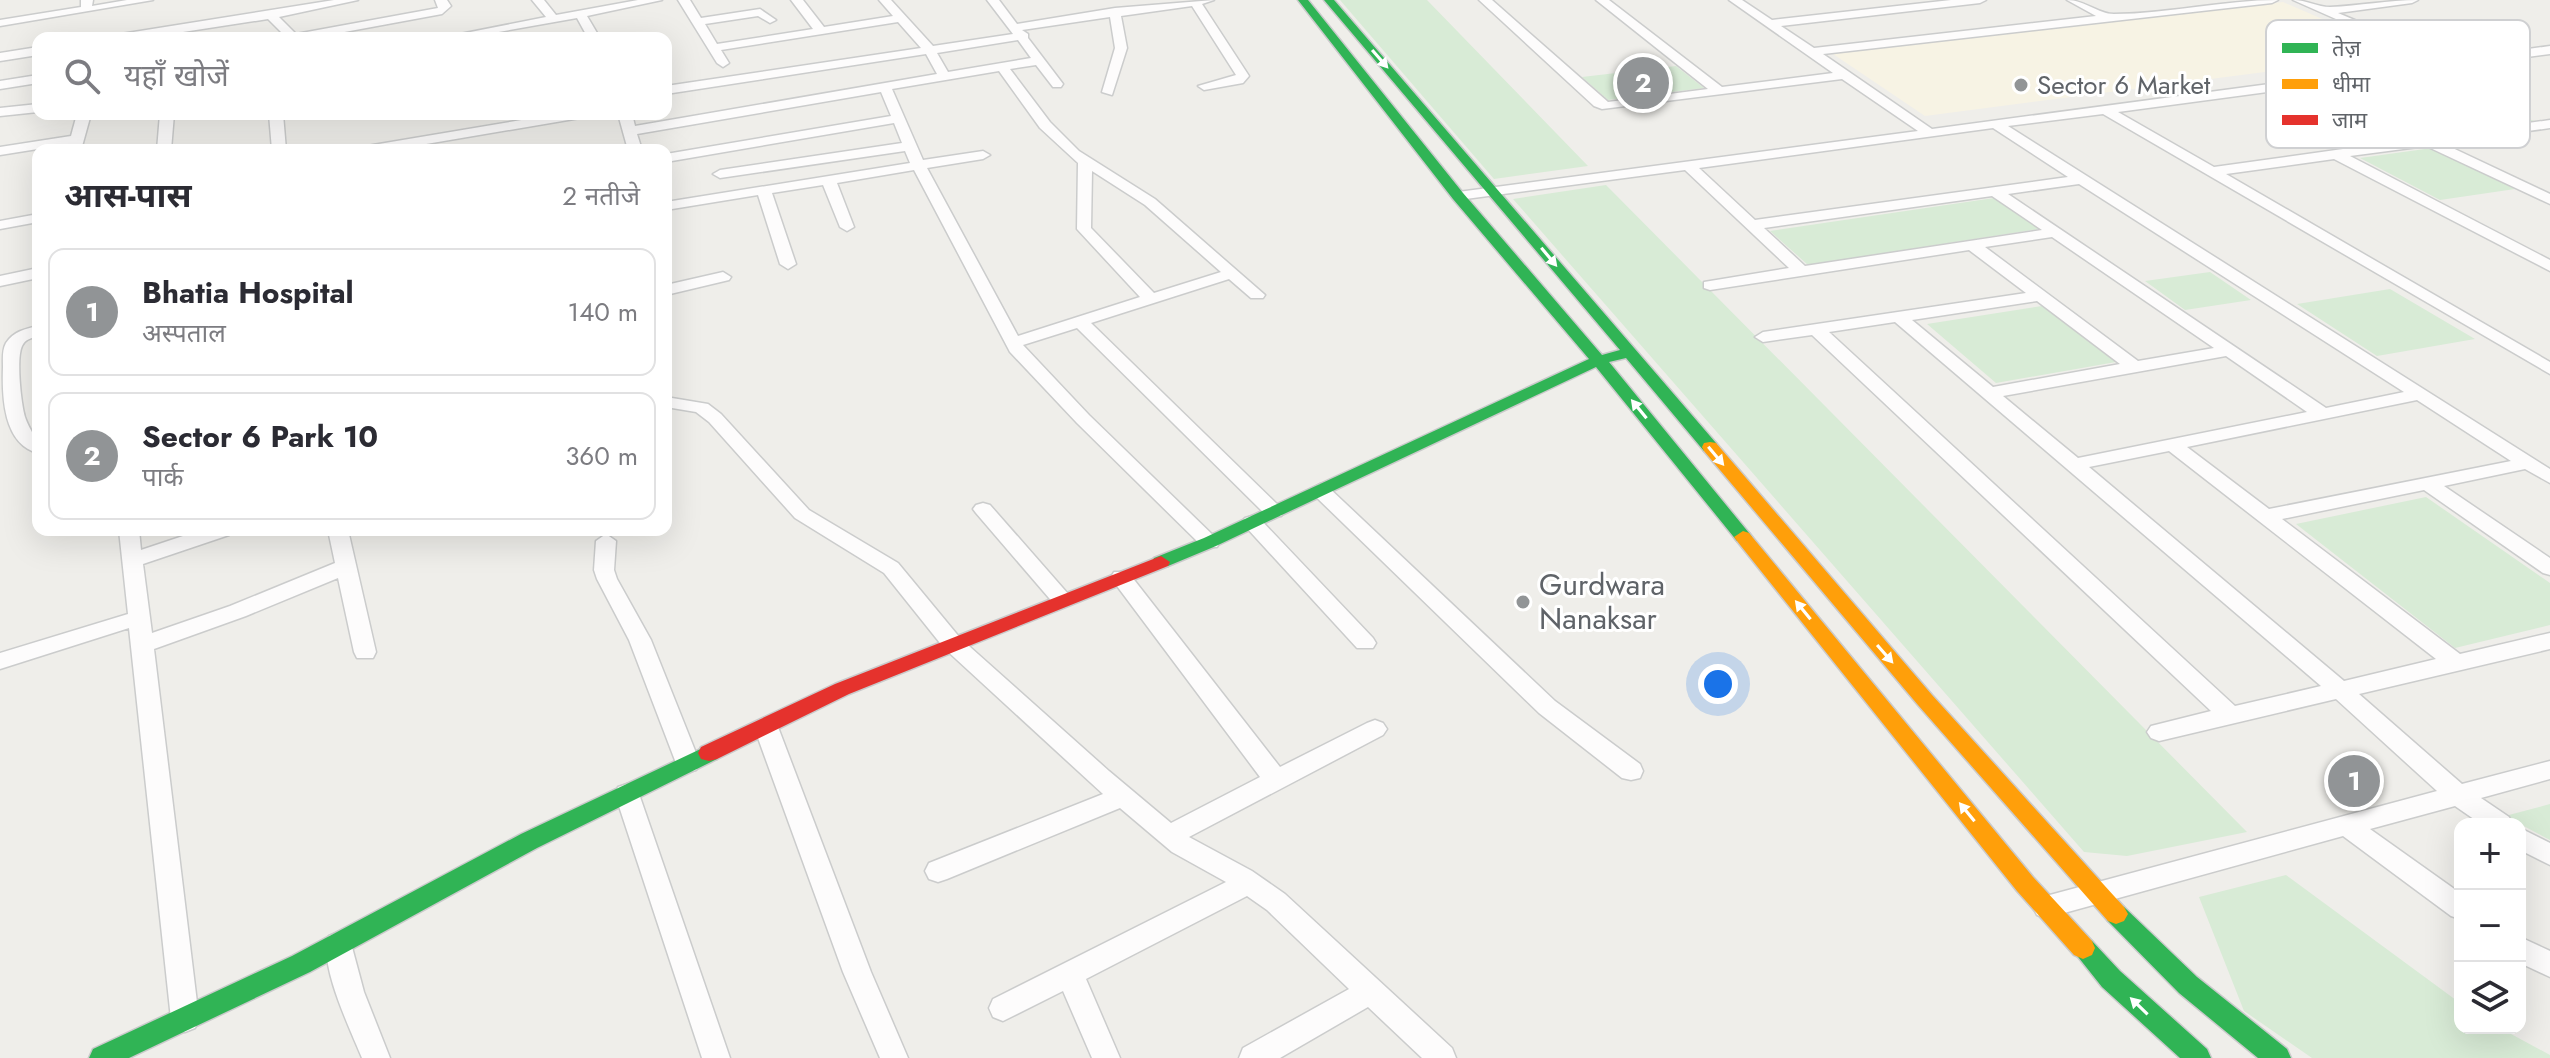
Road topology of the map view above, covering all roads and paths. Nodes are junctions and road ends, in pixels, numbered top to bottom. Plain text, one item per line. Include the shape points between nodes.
1 (147, 0) edge
2 (254, 0) edge
3 (352, 0) edge
4 (441, 0) edge
5 (538, 0) edge
6 (656, 0) edge
7 (684, 0) edge
8 (797, 0) edge
9 (885, 0) edge
10 (993, 0) edge
11 (1303, 0) edge
12 (1329, 0) edge
13 (1485, 0) edge
14 (1602, 0) edge
15 (1735, 0) edge
16 (1837, 0) edge
17 (1980, 0) edge
18 (2073, 0) edge
19 (2167, 0) edge
20 (2272, 0) edge
21 (2299, 0) edge
22 (2412, 0) edge
23 (1202, 1) edge
24 (333, 2) edge
25 (618, 3) edge
26 (1144, 4) edge
27 (87, 5) edge
28 (2187, 10) junction
29 (1115, 11) junction
30 (2324, 11) junction
31 (580, 13) junction
32 (1859, 14) junction
33 (271, 15) junction
34 (900, 18) junction
35 (2110, 18) junction
36 (554, 19) junction
37 (770, 20) dead end
38 (2345, 20) edge
39 (696, 22) junction
40 (0, 23) edge
41 (1769, 24) junction
42 (821, 31) junction
43 (1020, 31) junction
44 (160, 32) edge
45 (287, 32) edge
46 (326, 32) edge
47 (507, 32) edge
48 (591, 32) edge
49 (714, 48) junction
50 (928, 48) junction
51 (32, 52) edge
52 (1812, 52) junction
53 (0, 57) edge
54 (1041, 60) junction
55 (723, 63) dead end
56 (1002, 67) junction
57 (1844, 75) junction
58 (945, 77) junction
59 (2266, 78) edge
60 (32, 80) edge
61 (1057, 84) dead end
62 (0, 85) edge
63 (1204, 86) dead end
64 (885, 87) junction
65 (2266, 88) edge
66 (672, 89) edge
67 (1719, 91) junction
68 (1108, 92) dead end
69 (2090, 101) junction
70 (32, 109) edge
71 (2106, 110) junction
72 (0, 112) edge
73 (899, 118) junction
74 (82, 120) edge
75 (166, 120) edge
76 (276, 120) edge
77 (522, 120) edge
78 (627, 120) edge
79 (1916, 123) junction
80 (1995, 124) junction
81 (2550, 124) edge
82 (2530, 127) edge
83 (631, 131) junction
84 (1930, 133) junction
85 (76, 144) edge
86 (164, 144) edge
87 (278, 144) edge
88 (398, 144) edge
89 (634, 144) edge
90 (911, 146) junction
91 (32, 148) edge
92 (2377, 148) edge
93 (2442, 148) edge
94 (0, 151) edge
95 (2335, 154) junction
96 (983, 155) dead end
97 (672, 157) edge
98 (1085, 163) junction
99 (1687, 164) junction
100 (919, 167) junction
101 (2211, 172) junction
102 (720, 174) dead end
103 (2081, 179) junction
104 (829, 181) junction
105 (2550, 189) edge
106 (1494, 190) junction
107 (764, 191) junction
108 (1996, 192) junction
109 (2533, 192) junction
110 (1458, 196) junction
111 (2550, 200) edge
112 (672, 205) edge
113 (32, 219) edge
114 (0, 225) edge
115 (1752, 225) junction
116 (847, 227) dead end
117 (2056, 232) junction
118 (1972, 245) junction
119 (788, 264) dead end
120 (2550, 266) edge
121 (1800, 270) junction
122 (1232, 273) junction
123 (32, 274) edge
124 (723, 277) dead end
125 (0, 281) edge
126 (1710, 285) dead end
127 (672, 289) edge
128 (1257, 295) dead end
129 (2040, 296) junction
130 (1151, 299) junction
131 (1899, 317) junction
132 (1080, 322) junction
133 (1816, 329) junction
134 (0, 333) edge
135 (30, 334) edge
136 (1763, 337) dead end
137 (1013, 343) junction
138 (2229, 350) junction
139 (1628, 353) junction
140 (1599, 360) junction
141 (2135, 367) junction
142 (2550, 369) edge
143 (6, 376) edge
144 (1988, 393) junction
145 (2420, 394) junction
146 (672, 403) edge
147 (2323, 414) junction
148 (32, 442) edge
149 (2173, 445) junction
150 (2528, 463) junction
151 (2072, 465) junction
152 (2550, 477) edge
153 (2427, 483) junction
154 (1320, 490) junction
155 (983, 509) dead end
156 (1274, 512) junction
157 (2265, 516) junction
158 (1252, 522) junction
159 (130, 536) edge
160 (204, 536) edge
161 (339, 536) edge
162 (606, 541) dead end
163 (1210, 542) junction
164 (133, 560) junction
165 (345, 567) junction
166 (2550, 568) edge
167 (1121, 577) junction
168 (1062, 600) junction
169 (138, 618) junction
170 (2550, 641) edge
171 (952, 643) junction
172 (1365, 643) dead end
173 (141, 645) junction
174 (365, 652) dead end
175 (0, 661) edge
176 (2456, 663) junction
177 (2339, 689) junction
178 (2230, 715) junction
179 (766, 727) junction
180 (1375, 729) dead end
181 (2159, 732) dead end
182 (688, 763) junction
183 (2550, 770) edge
184 (1631, 771) dead end
185 (1276, 780) junction
186 (627, 794) junction
187 (2458, 795) junction
188 (1122, 797) junction
189 (2491, 818) edge
190 (2346, 825) junction
191 (1168, 836) junction
192 (2526, 841) edge
193 (2550, 855) edge
194 (938, 871) dead end
195 (1249, 883) junction
196 (2098, 895) junction
197 (2454, 904) edge
198 (2046, 907) junction
199 (339, 944) junction
200 (2526, 952) edge
201 (2550, 965) edge
202 (1070, 975) junction
203 (1372, 990) junction
204 (1003, 1008) dead end
205 (185, 1019) junction
206 (102, 1058) edge
207 (376, 1058) edge
208 (716, 1058) edge
209 (894, 1058) edge
210 (1106, 1058) edge
211 (1253, 1058) edge
212 (1442, 1058) edge
213 (2198, 1058) edge
214 (2278, 1058) edge

1 - 27 street
2 - 33 street
3 - 24 street
4 - 46 street via 442,11
5 - 36 street
6 - 25 street
7 - 39 street
8 - 42 street
9 - 34 street
10 - 43 street
11 - 110 street
12 -> 106 street
13 - 67 street via 1602,105
14 - 67 street
15 - 41 street
16 - 32 street
17 - 32 street
18 - 35 street
19 - 28 street
20 - 28 street
21 - 30 street
22 - 30 street
23 - 26 street
23 - 63 street via 1243,76
24 - 33 street
25 - 31 street
26 - 29 street
27 - 40 street
28 - 35 street
29 - 43 street
29 - 68 street via 1121,48
30 - 38 street
31 - 36 street
31 - 48 street
32 - 41 street
33 - 44 street
33 - 45 street
34 - 42 street
34 - 50 street
35 - 52 street
36 - 47 street
37 - 39 street via 760,12
39 - 49 street
41 - 52 street
42 - 49 street
43 - 50 street
43 - 54 street
49 - 55 street
50 - 58 street
50 - 66 street
51 - 53 street
52 - 57 street
54 - 56 street
54 - 61 street
56 - 58 street
56 - 98 street via 1045,125
57 - 67 street
57 - 79 street
58 - 64 street
59 - 69 street
60 - 62 street
64 - 73 street
64 - 83 street
65 - 71 street
69 - 71 street
69 - 79 street
70 - 72 street
71 - 80 street
71 - 101 street
73 - 90 street
73 - 97 street
74 - 85 street
75 - 86 street
76 - 87 street
77 - 88 street
78 - 83 street
79 - 84 street
80 - 84 street
80 - 103 street
81 - 82 street
83 - 89 street
84 - 99 street
90 - 100 street
90 - 102 street
91 - 94 street
92 - 95 street
93 - 109 street
95 - 101 street
95 - 120 street
96 - 100 street
98 - 122 street via 1136,191
98 - 130 street via 1084,229
99 - 106 street
99 - 115 street
100 - 104 street
100 - 137 street
101 - 142 street
103 - 108 street
103 - 145 street
104 - 107 street
104 - 116 street
105 - 109 street
106 - 110 street
106 -> 139 street
107 - 112 street
107 - 119 street
108 - 115 street
108 - 117 street
109 - 111 street
110 - 140 street
113 - 114 street
115 - 121 street
117 - 118 street
117 - 138 street
118 - 121 street
118 - 129 street
121 - 126 street
122 - 128 street
122 - 130 street
123 - 125 street
124 - 127 street
129 - 131 street
129 - 141 street
130 - 132 street
131 - 133 street
131 - 144 street
132 - 137 street
132 - 156 street
133 - 136 street
133 - 178 street
134 - 135 street
135 - 143 street via 12,347
137 - 163 street
138 - 141 street
138 - 147 street
139 - 140 street
139 -> 196 street
140 - 154 street
198 -> 140 street
141 - 144 street
143 - 148 street via 16,418
144 - 151 street
145 - 147 street
145 - 150 street
146 - 171 street via 702,408 802,514 891,568
147 - 149 street
149 - 151 street
149 - 157 street
150 - 152 street
150 - 153 street
151 - 177 street
153 - 157 street
153 - 166 street
154 - 156 street
154 - 184 street via 1547,707
155 - 168 street
156 - 158 street
157 - 176 street
158 - 163 street
158 - 172 street
159 - 164 street
160 - 164 street
161 - 165 street
162 - 182 street via 607,579 640,640
163 - 167 street
164 - 169 street
165 - 173 street
165 - 174 street
167 - 168 street
167 - 185 street
168 - 171 street
169 - 173 street
169 - 175 street
170 - 176 street
171 - 179 street
171 - 188 street
173 - 205 street
176 - 177 street
177 - 178 street
177 - 187 street
178 - 181 street
179 - 182 street
179 - 209 street
180 - 185 street
182 - 186 street
183 - 187 street
185 - 191 street
186 - 199 street
186 - 208 street
187 - 189 street
187 - 190 street
188 - 191 street
188 - 194 street
190 - 196 street
190 - 197 street
191 - 195 street
192 - 193 street
195 - 202 street
195 - 203 street
196 - 198 street
196 - 214 street via 2188,985
213 -> 198 street via 2111,979
199 - 205 street
199 - 207 street via 350,992
200 - 201 street
202 - 204 street
202 - 210 street
203 - 211 street
203 - 212 street
205 - 206 street

